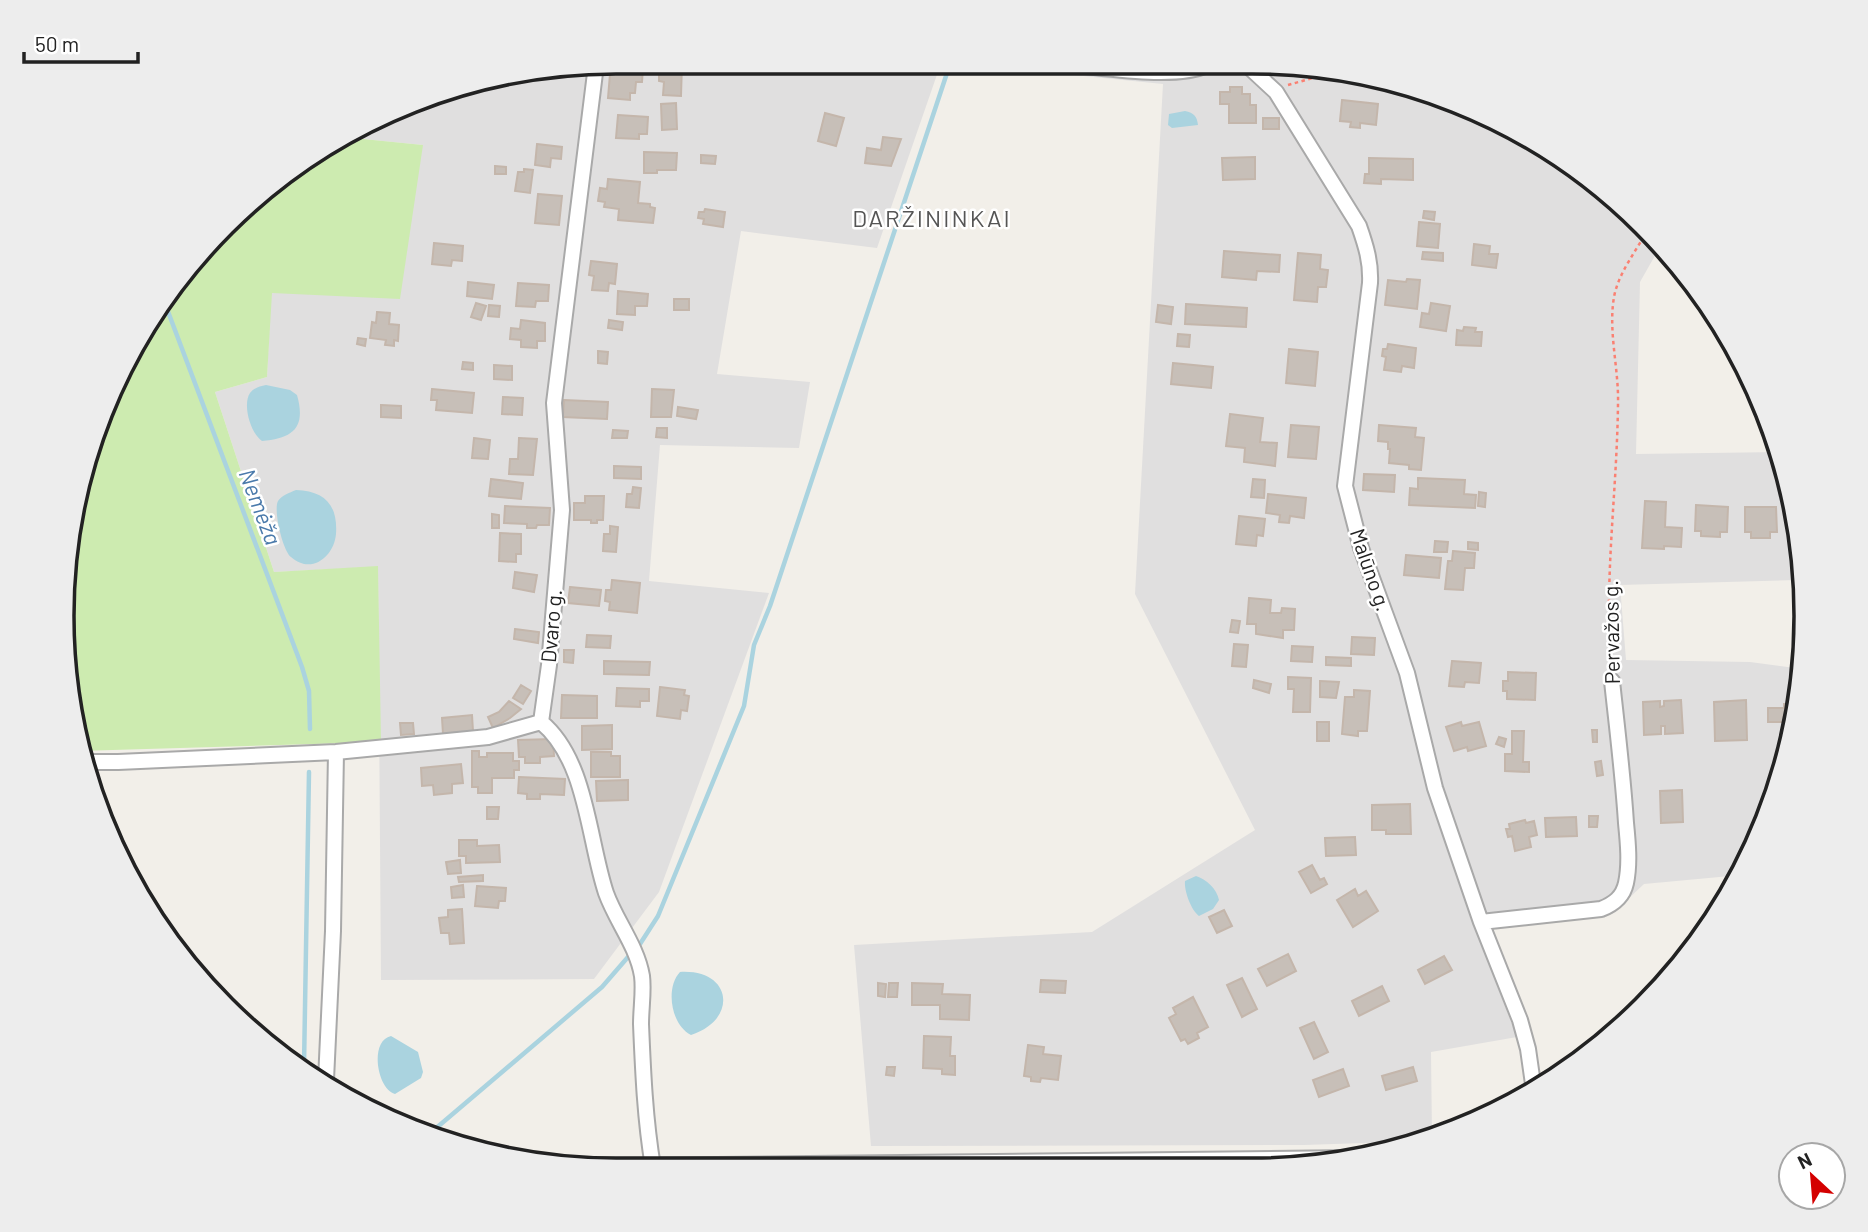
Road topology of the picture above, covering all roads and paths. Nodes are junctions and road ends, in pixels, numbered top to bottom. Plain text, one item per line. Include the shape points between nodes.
1 (1257, 74) edge
2 (595, 75) edge
3 (1318, 78) edge
4 (1276, 92) junction
5 (1642, 239) edge
6 (1612, 681) joint
7 (541, 722) junction
8 (336, 752) junction
9 (94, 762) edge
10 (1481, 922) junction
11 (326, 1074) edge
12 (1532, 1080) edge
13 (652, 1158) edge

1 - 4 street, Malūno g.
2 - 7 street, Dvaro g. via 554,403 562,510
3 - 4 path
4 - 10 street, Malūno g. via 1359,226 1371,264 1345,486 1361,548 1407,673 1435,788
5 - 6 path, Pervažos g. via 1614,297 1619,385 1607,622
6 - 10 street, Pervažos g. via 1628,857 1626,885 1619,898 1601,909
7 - 8 street via 488,737
7 - 13 street via 555,734 581,789 606,893 639,964
8 - 9 street
8 - 11 street
10 - 12 street, Malūno g. via 1520,1020

